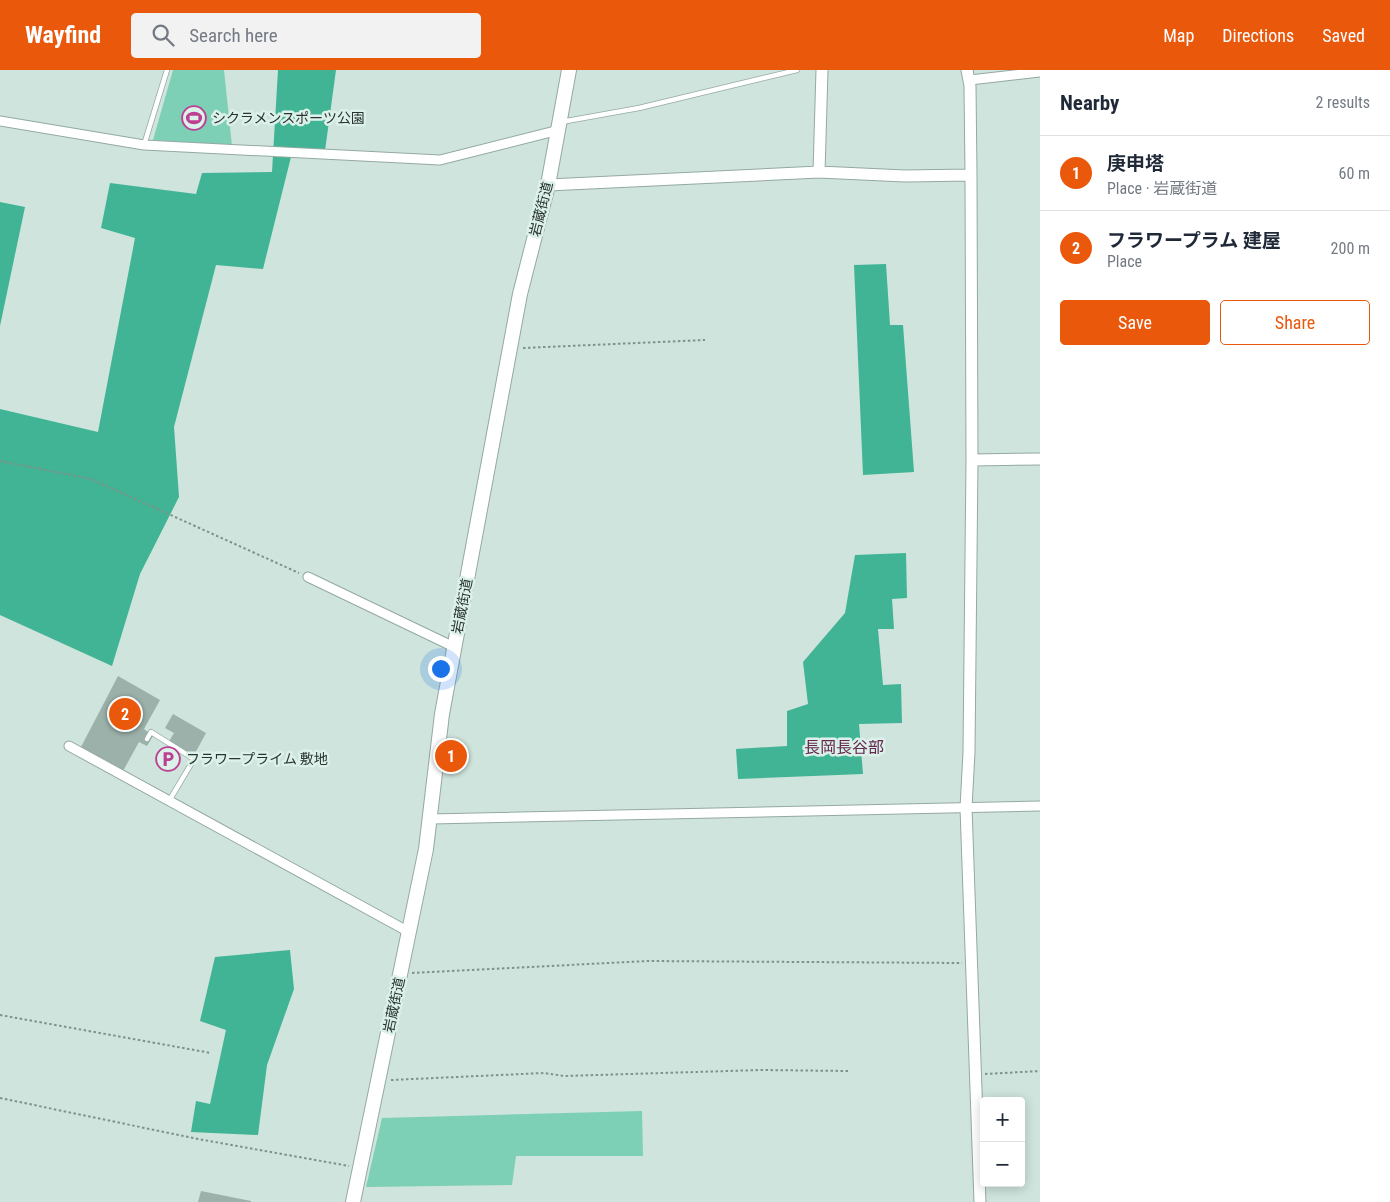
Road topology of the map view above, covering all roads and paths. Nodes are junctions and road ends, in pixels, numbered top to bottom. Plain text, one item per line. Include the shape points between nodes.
1 (167, 70) edge
2 (569, 70) edge
3 (797, 70) edge
4 (822, 70) edge
5 (1040, 72) edge
6 (969, 75) edge
7 (0, 121) edge
8 (559, 126) junction
9 (144, 145) junction
10 (819, 172) junction
11 (971, 175) junction
12 (548, 185) junction
13 (705, 340) dead end
14 (510, 348) junction
15 (1040, 459) edge
16 (972, 460) junction
17 (0, 461) edge
18 (308, 577) joint
19 (454, 647) junction
20 (147, 738) dead end
21 (69, 746) dead end
22 (169, 800) junction
23 (1040, 806) edge
24 (966, 808) junction
25 (431, 819) junction
26 (409, 932) junction
27 (972, 963) junction
28 (400, 973) junction
29 (0, 1015) edge
30 (211, 1053) dead end
31 (848, 1071) dead end
32 (1040, 1071) edge
33 (975, 1074) junction
34 (378, 1081) junction
35 (0, 1098) edge
36 (360, 1168) junction
37 (353, 1202) edge
38 (980, 1202) edge

1 - 9 lane
2 - 8 main road, 岩蔵街道
3 - 8 lane
4 - 10 street
5 - 6 street
6 - 11 street
7 - 9 street
8 - 9 street via 440,160
8 - 12 main road, 岩蔵街道
10 - 11 street
10 - 12 street
11 - 16 street
12 - 14 main road, 岩蔵街道 via 520,294
13 - 14 path
14 - 19 main road, 岩蔵街道
15 - 16 street
16 - 24 street
17 - 18 path via 91,479
18 - 19 street
19 - 25 main road, 岩蔵街道 via 438,738
20 - 22 lane via 151,732 194,759
21 - 22 street
22 - 26 street
23 - 24 street
24 - 25 street
24 - 27 street
25 - 26 main road, 岩蔵街道
26 - 28 main road, 岩蔵街道
27 - 28 path via 648,961
27 - 33 street
28 - 34 main road, 岩蔵街道
29 - 30 path
31 - 34 path via 761,1070 564,1076 544,1073
32 - 33 path
33 - 38 street
34 - 36 main road, 岩蔵街道
35 - 36 path
36 - 37 main road, 岩蔵街道

